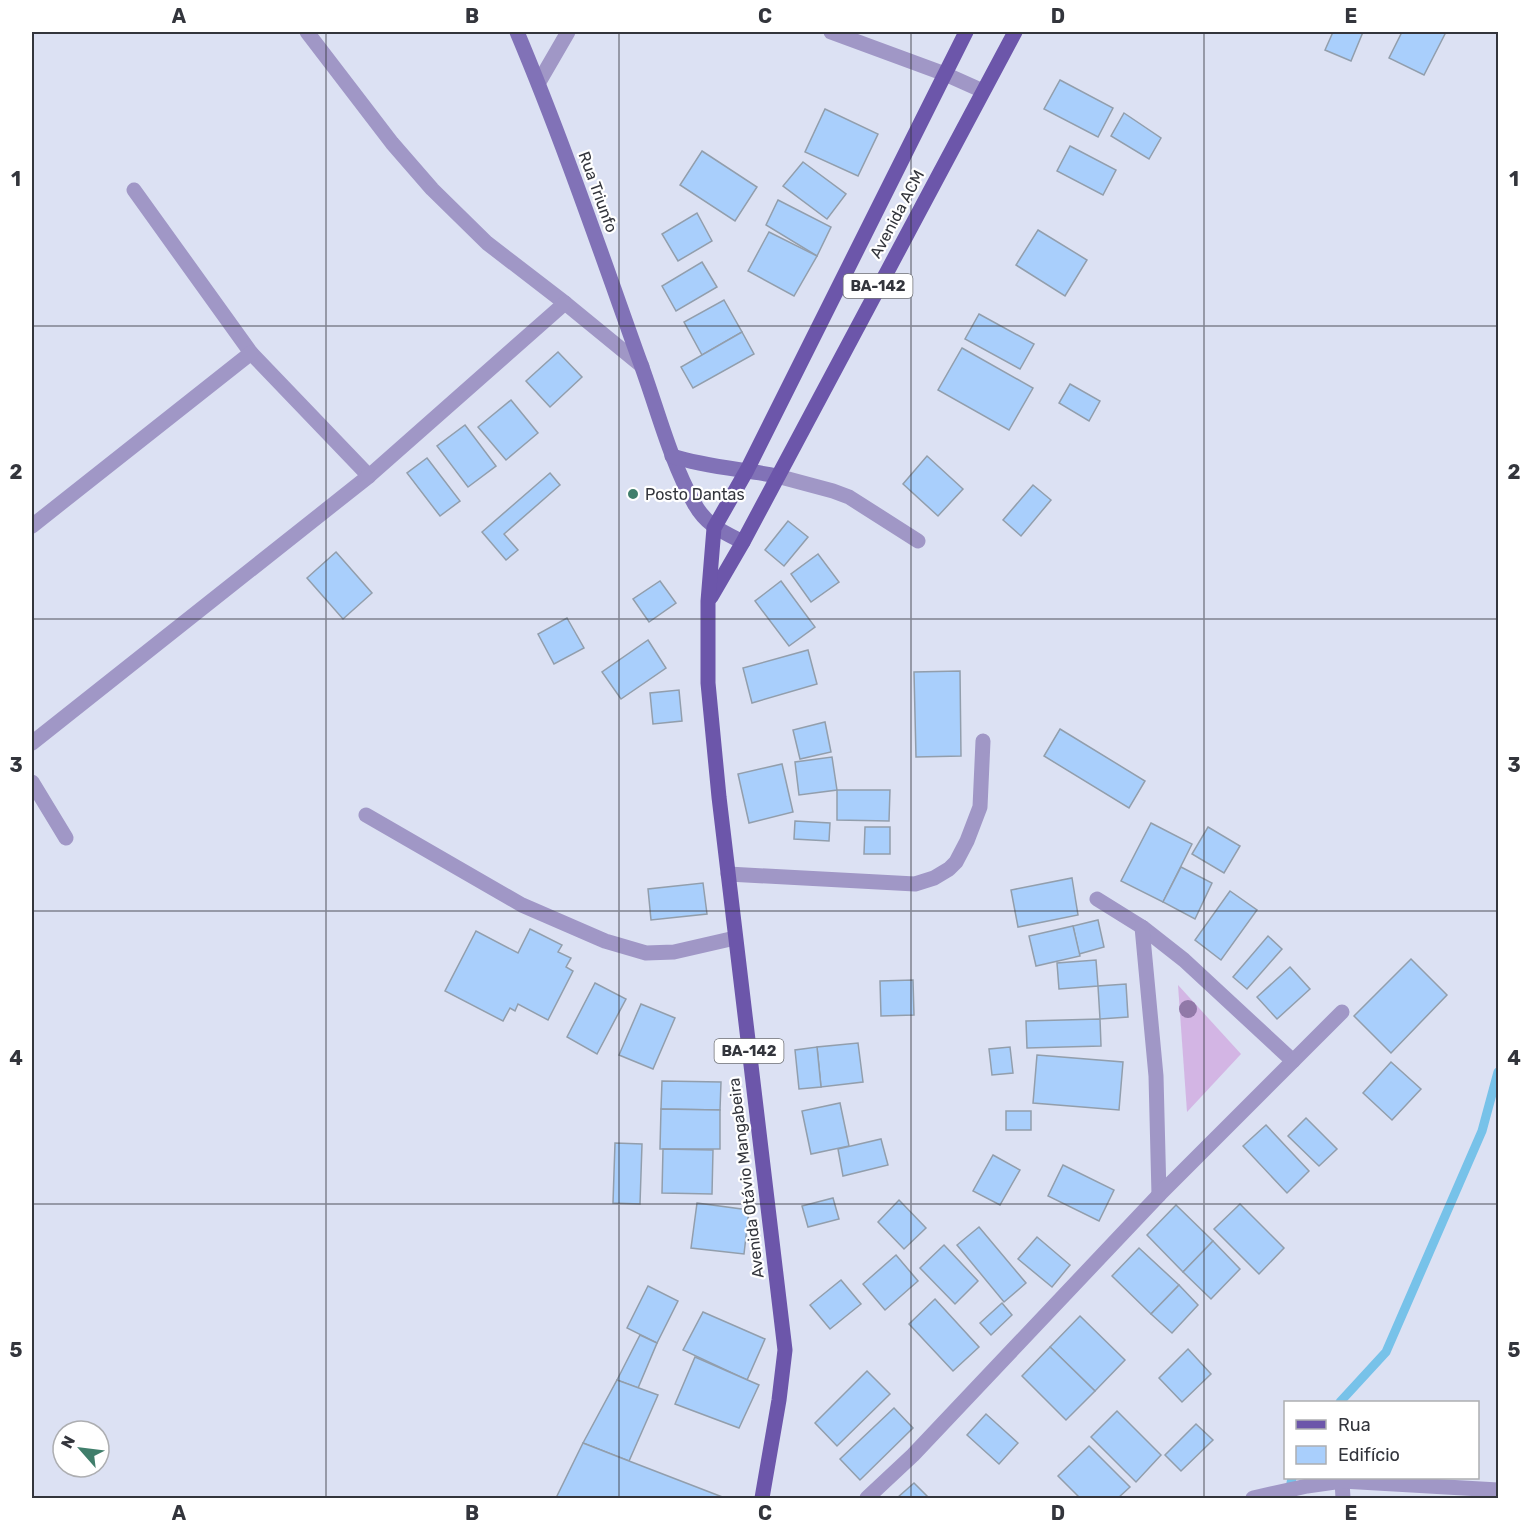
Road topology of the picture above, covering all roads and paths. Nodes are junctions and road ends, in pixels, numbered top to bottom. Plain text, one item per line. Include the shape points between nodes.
1 (307, 32) edge
2 (518, 32) edge
3 (568, 32) edge
4 (831, 32) edge
5 (966, 32) edge
6 (1015, 32) edge
7 (945, 74) junction
8 (538, 82) junction
9 (983, 91) junction
10 (134, 190) dead end
11 (565, 303) junction
12 (251, 353) junction
13 (642, 366) junction
14 (672, 456) junction
15 (747, 470) junction
16 (369, 476) junction
17 (777, 476) junction
18 (32, 526) edge
19 (714, 528) junction
20 (918, 541) dead end
21 (742, 542) junction
22 (708, 601) junction
23 (983, 741) dead end
24 (32, 742) edge
25 (32, 783) edge
26 (366, 815) dead end
27 (66, 838) dead end
28 (728, 874) junction
29 (1097, 899) dead end
30 (1142, 927) junction
31 (735, 938) junction
32 (1342, 1012) dead end
33 (1293, 1061) junction
34 (1160, 1195) junction
35 (1342, 1481) junction
36 (1498, 1490) edge
37 (1257, 1497) edge
38 (762, 1498) edge
39 (867, 1498) edge
40 (1343, 1498) edge

1 - 11 street via 432,189 487,243
2 - 8 main road, Rua Triunfo
3 - 8 street
4 - 7 street
5 - 7 main road, Avenida ACM / BA-142
6 - 9 main road, Avenida ACM / BA-142
7 - 9 street
7 - 15 main road, Avenida ACM / BA-142
8 - 13 main road, Rua Triunfo
9 - 17 main road, Avenida ACM / BA-142
10 - 12 street
11 - 13 street
11 - 16 street
12 - 16 street
12 - 18 street
13 - 14 main road
14 - 15 main road via 696,464
14 - 19 main road via 695,505
15 - 17 main road
15 - 19 main road, Avenida ACM / BA-142
16 - 24 street
17 - 20 street via 849,497
17 - 21 main road, Avenida ACM / BA-142
19 - 21 main road
19 - 22 main road, Avenida Otávio Mangabeira / BA-142
21 - 22 main road, Avenida Otávio Mangabeira / BA-142
22 - 28 main road, Avenida Otávio Mangabeira / BA-142 via 708,683
23 - 28 street via 980,807 956,862 934,878 915,884
25 - 27 street
26 - 31 street via 522,905 614,945 646,953 674,952
28 - 31 main road, Avenida Otávio Mangabeira / BA-142
29 - 30 street
30 - 33 street via 1208,979
30 - 34 street via 1156,1077
31 - 38 main road, Avenida Otávio Mangabeira / BA-142 via 785,1350
32 - 33 street
33 - 34 street
34 - 39 street via 913,1455
35 - 36 street
35 - 37 street
35 - 40 street

